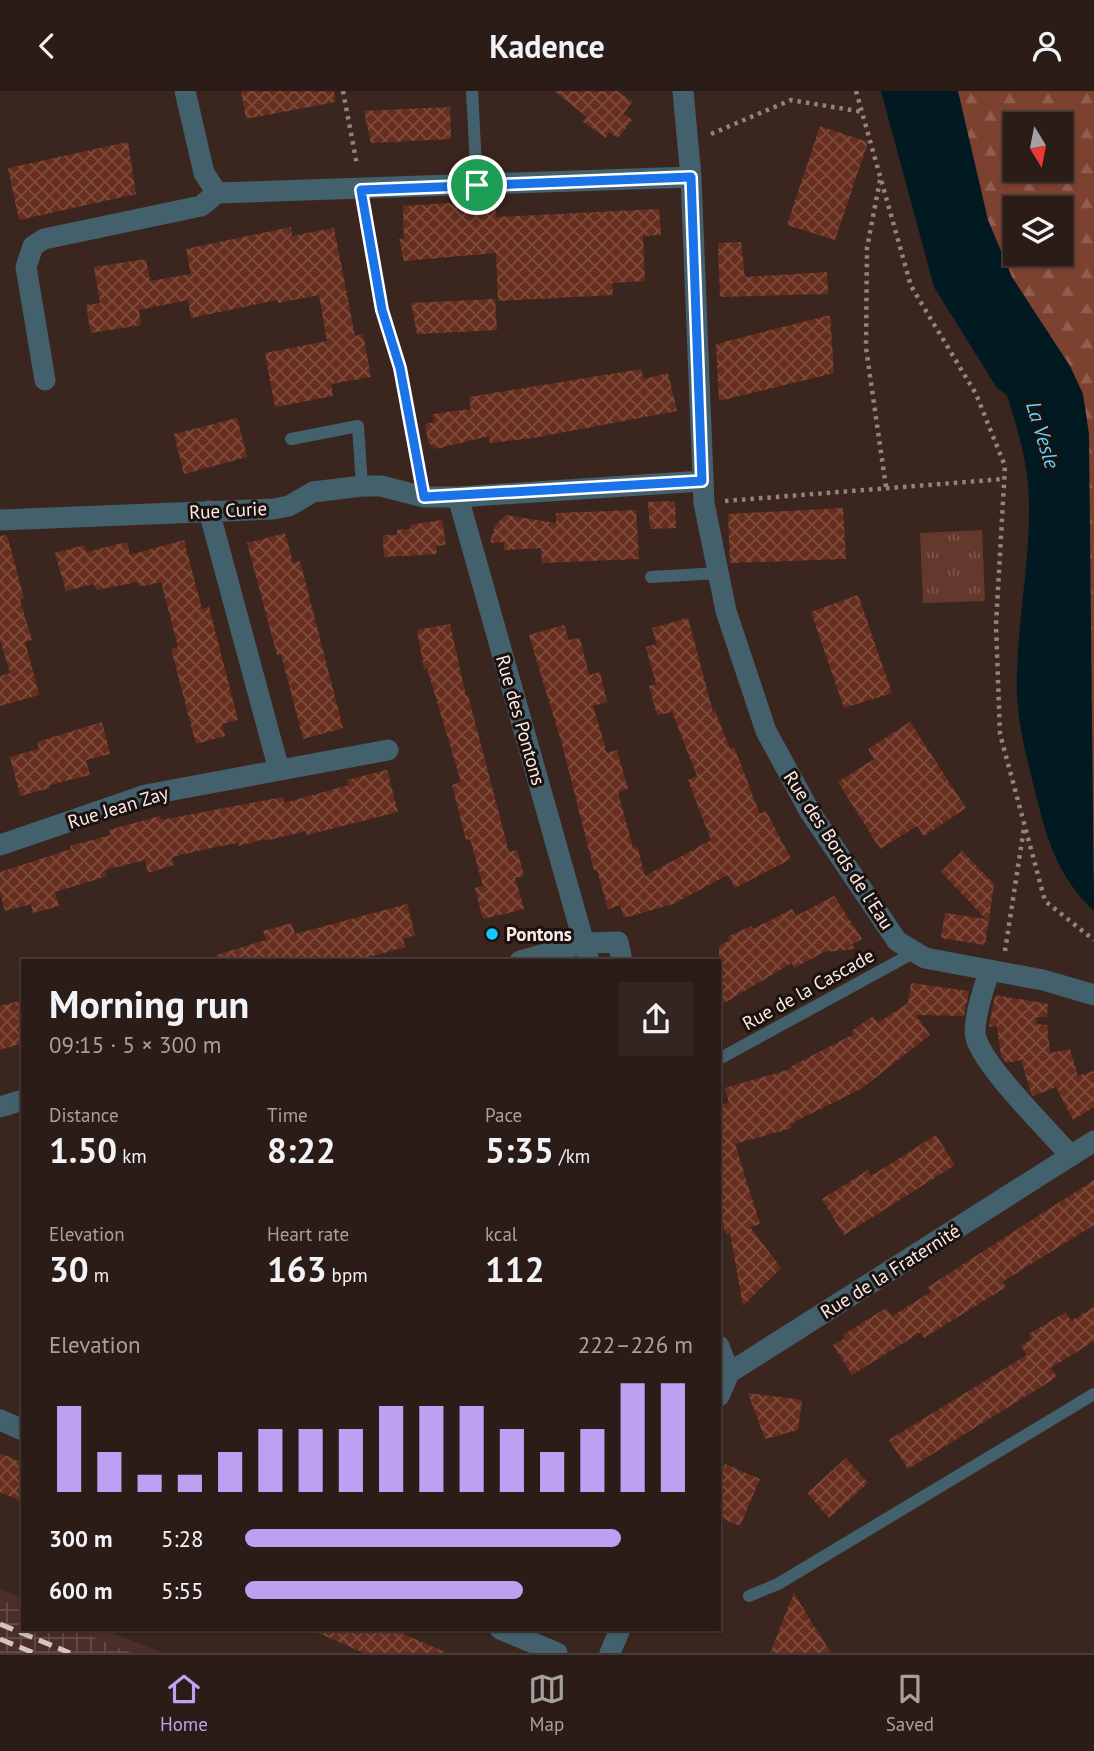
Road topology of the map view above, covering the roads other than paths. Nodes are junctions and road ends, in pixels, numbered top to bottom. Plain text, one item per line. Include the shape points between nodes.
1 (185, 91) edge
2 (472, 91) edge
3 (682, 91) edge
4 (691, 177) junction
5 (477, 185) junction
6 (361, 190) junction
7 (218, 193) junction
8 (382, 310) road end
9 (46, 380) dead end
10 (290, 439) dead end
11 (702, 481) junction
12 (362, 486) junction
13 (458, 497) junction
14 (209, 511) junction
15 (0, 520) edge
16 (719, 573) junction
17 (651, 577) dead end
18 (388, 750) dead end
19 (279, 770) junction
20 (0, 845) edge
21 (586, 952) edge
22 (915, 952) junction
23 (535, 959) edge
24 (622, 959) edge
25 (996, 971) junction
26 (1094, 995) edge
27 (721, 1058) edge
28 (21, 1101) edge
29 (0, 1107) edge
30 (1086, 1151) edge
31 (721, 1351) edge
32 (729, 1373) junction
33 (721, 1391) edge
34 (1094, 1394) edge
35 (0, 1420) edge
36 (21, 1429) edge
37 (749, 1596) dead end
38 (505, 1631) edge
39 (619, 1631) edge
40 (557, 1653) edge
41 (610, 1653) edge

1 - 7 street via 204,173
2 - 5 lane
3 - 4 street, Rue des Bords de l'Eau
4 - 5 street
4 - 11 street, Rue des Bords de l'Eau
5 - 6 street
6 - 7 street
6 - 8 lane
7 - 9 street via 201,206 44,239 33,246 26,267
10 - 12 lane via 358,426
11 - 13 street, Rue Curie
11 - 16 street, Rue des Bords de l'Eau
12 - 13 street, Rue Curie via 424,497
12 - 14 street, Rue Curie via 313,492 273,509
13 - 21 street, Rue des Pontons
14 - 15 street, Rue Curie
14 - 19 street
16 - 17 lane
16 - 22 street, Rue des Bords de l'Eau via 726,611 765,730 810,812 863,892 897,941
18 - 19 street, Rue Jean Zay
19 - 20 street, Rue Jean Zay via 146,795
21 - 23 street
21 - 24 street via 618,942
22 - 25 street, Rue des Bords de l'Eau via 925,958
22 - 27 lane, Rue de la Cascade
25 - 26 street, Rue des Bords de l'Eau
25 - 30 street, Rue de la Fraternité via 982,992 976,1038 991,1064
28 - 29 street
30 - 32 street, Rue de la Fraternité
31 - 32 street
32 - 33 street
34 - 37 lane via 778,1584
35 - 36 street
38 - 40 street
39 - 41 street

